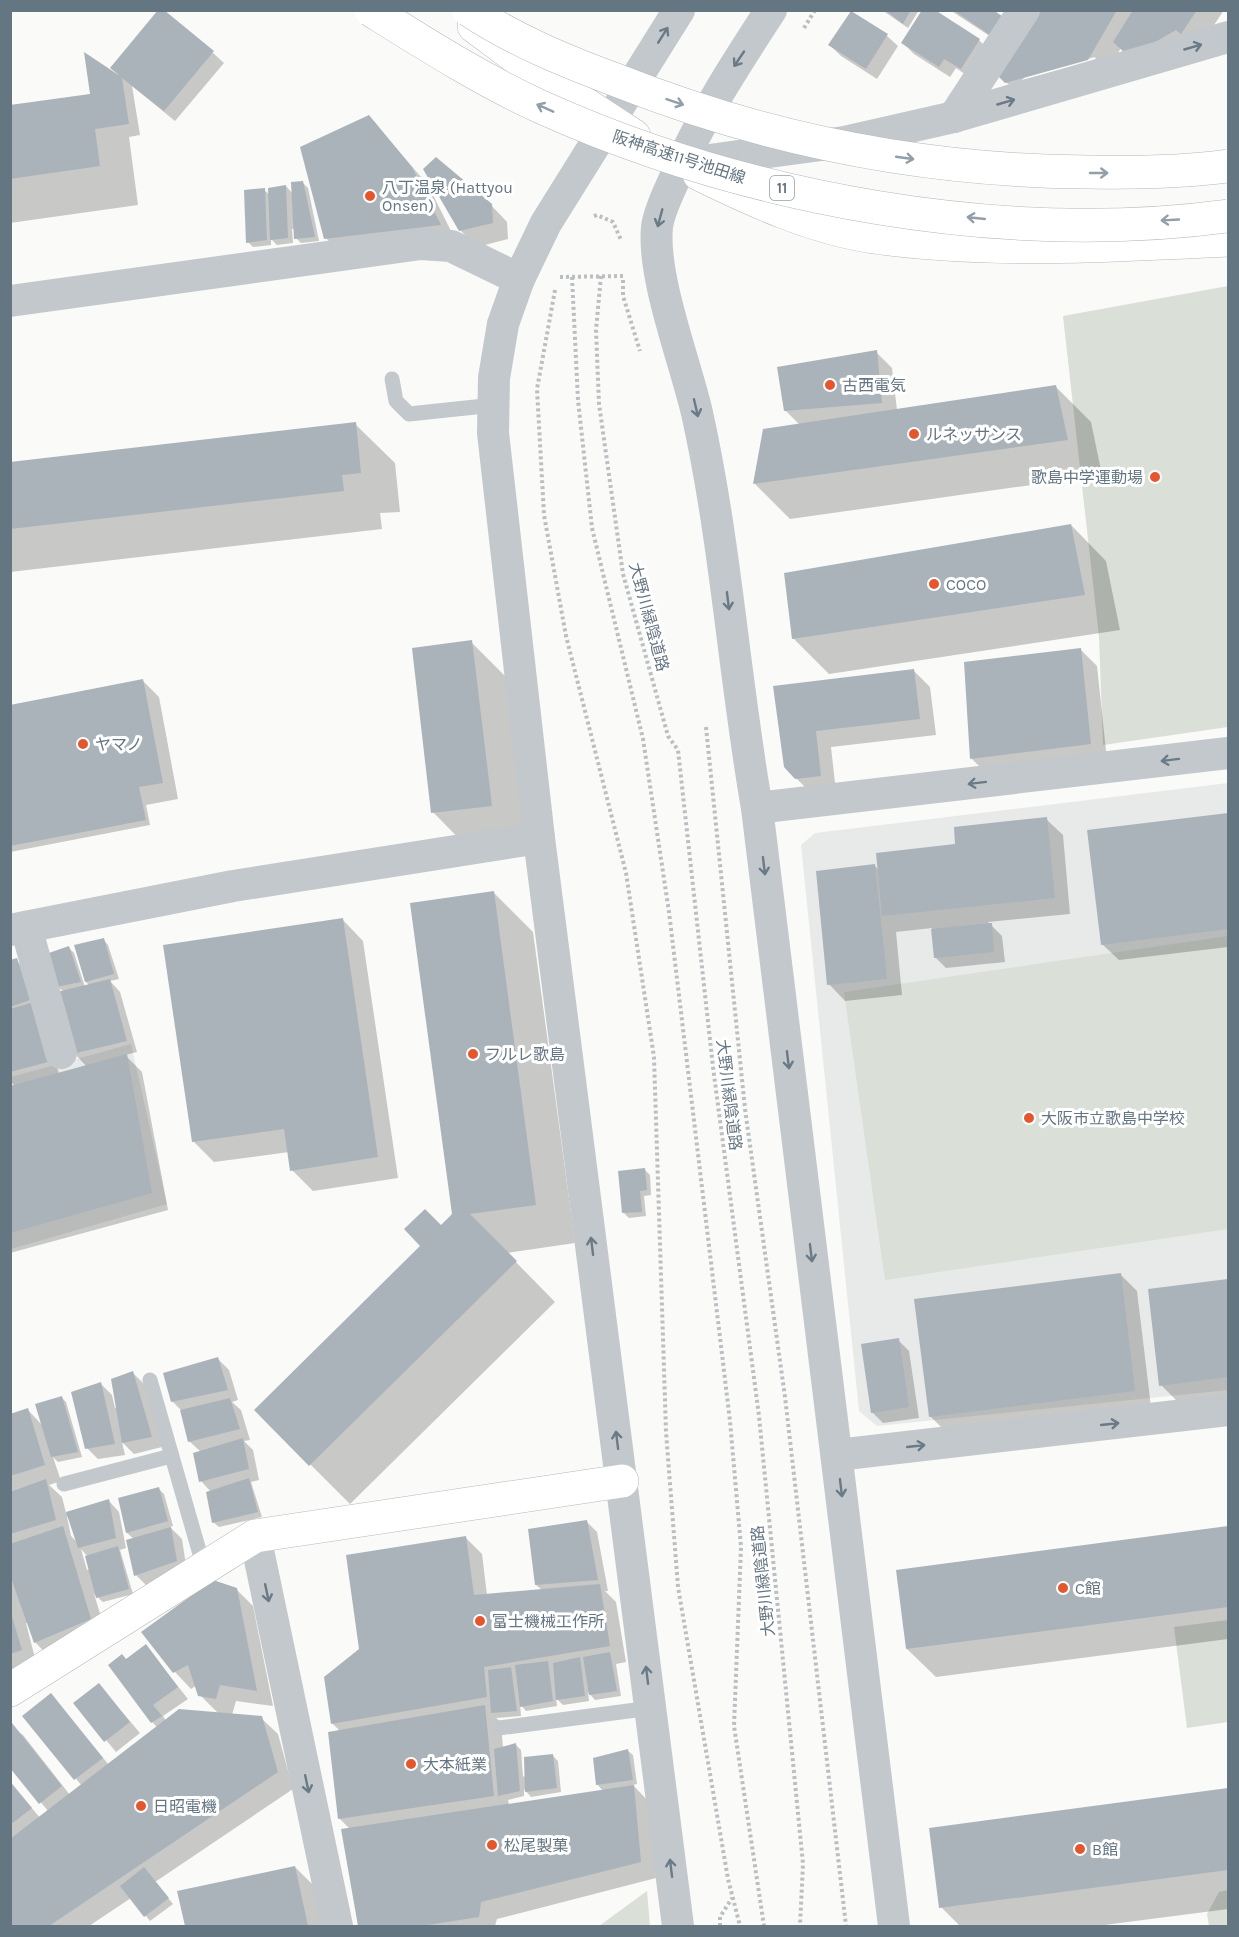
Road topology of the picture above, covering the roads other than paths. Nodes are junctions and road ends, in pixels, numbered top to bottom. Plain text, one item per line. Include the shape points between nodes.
1 (371, 10) edge
2 (453, 10) edge
3 (469, 10) edge
4 (679, 10) edge
5 (771, 10) edge
6 (1024, 10) edge
7 (1228, 37) edge
8 (954, 117) junction
9 (608, 120) junction
10 (681, 164) junction
11 (1228, 166) edge
12 (1228, 216) edge
13 (1228, 240) edge
14 (519, 279) junction
15 (10, 301) edge
16 (392, 379) dead end
17 (494, 405) junction
18 (1228, 753) edge
19 (757, 808) junction
20 (539, 838) junction
21 (18, 928) edge
22 (61, 1053) dead end
23 (150, 1380) dead end
24 (1228, 1410) edge
25 (171, 1455) junction
26 (837, 1455) junction
27 (622, 1481) junction
28 (64, 1484) dead end
29 (255, 1536) junction
30 (204, 1568) junction
31 (10, 1690) edge
32 (651, 1707) junction
33 (499, 1728) dead end
34 (337, 1926) edge
35 (678, 1926) edge
36 (894, 1926) edge

12 -> 1 main road, 阪神高速11号池田線 / 11, bridge via 1103,224 1009,222 913,212 812,195 708,168 626,141 540,106 451,60
2 - 9 main road
3 -> 11 main road, bridge via 561,59 649,93 742,125 842,149 1019,172 1120,173
9 -> 4 street
5 -> 10 street via 723,82
6 - 8 street
8 -> 7 street
8 - 10 street via 844,142
9 - 10 main road
9 - 14 street via 546,223
10 - 13 main road via 744,196 808,220 873,236 942,243 1087,247
10 -> 19 street via 657,226 658,259 697,412 720,535
14 - 15 street via 451,246 421,244
14 - 17 street via 503,324
16 - 17 lane via 396,401 409,414
17 - 20 street via 493,433
18 -> 19 street
19 -> 26 street
20 - 21 street via 233,886
27 -> 20 street
21 - 22 street
23 - 25 lane
26 -> 24 street
25 - 28 lane
25 - 30 lane
26 -> 36 street
27 - 29 main road
32 -> 27 street
29 - 30 main road
29 -> 34 street
30 - 31 main road
32 - 33 lane
35 -> 32 street

